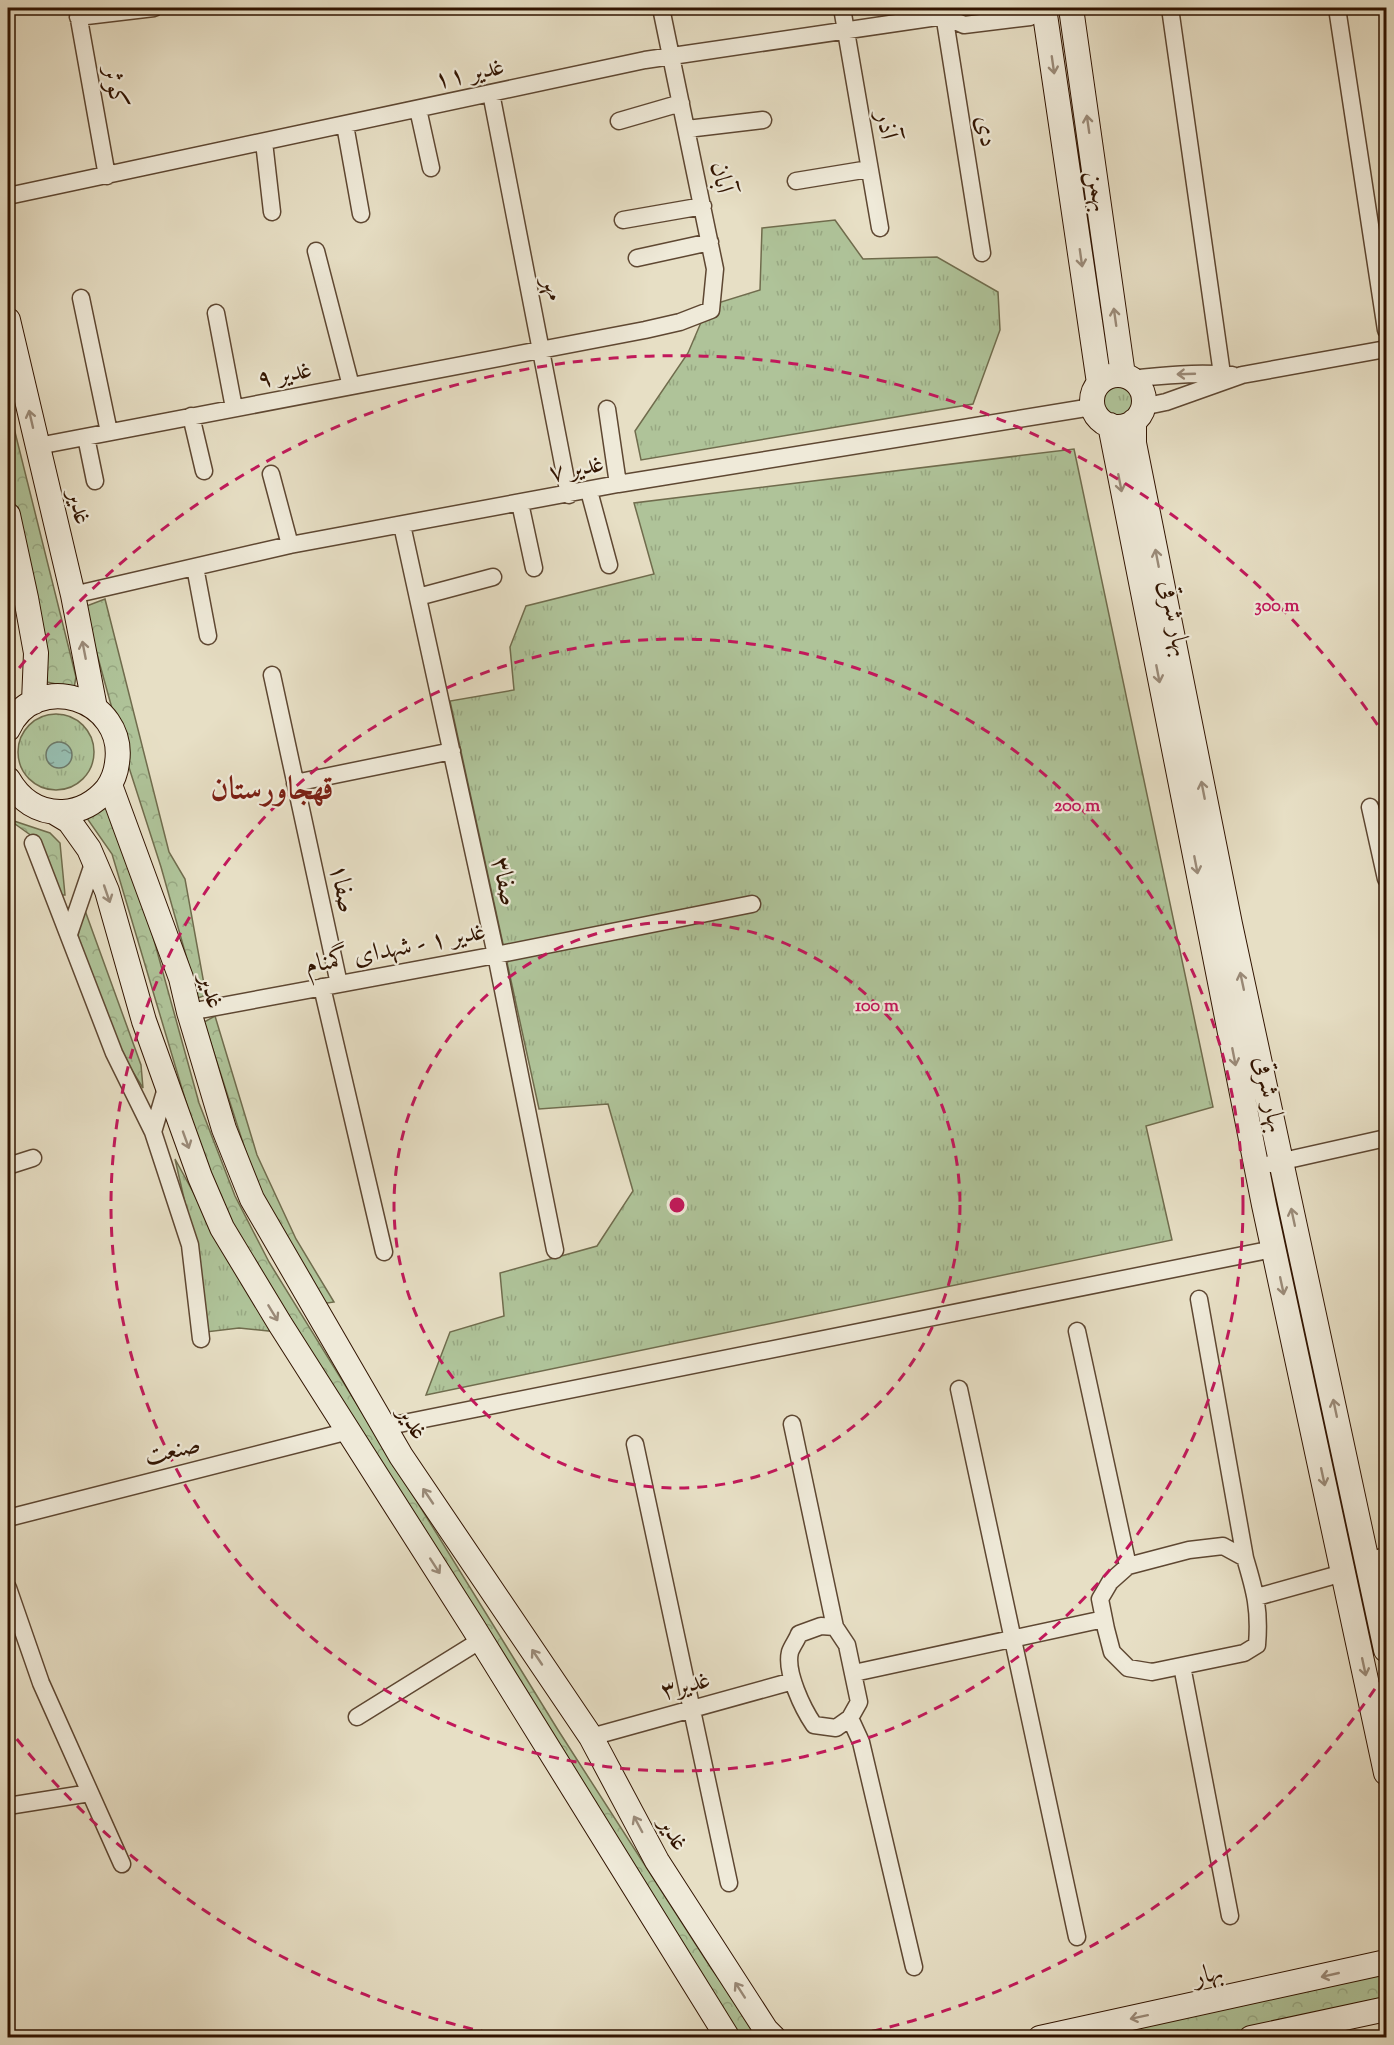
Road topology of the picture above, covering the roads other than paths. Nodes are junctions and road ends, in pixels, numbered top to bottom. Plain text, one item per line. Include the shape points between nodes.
1 (154, 8) edge
2 (661, 8) edge
3 (842, 8) edge
4 (1043, 8) edge
5 (1071, 8) edge
6 (1170, 8) edge
7 (1337, 8) edge
8 (948, 10) edge
9 (78, 12) edge
10 (845, 30) junction
11 (672, 56) junction
12 (491, 93) junction
13 (681, 103) junction
14 (418, 109) junction
15 (763, 120) dead end
16 (619, 121) dead end
17 (345, 125) junction
18 (687, 129) junction
19 (264, 142) junction
20 (431, 168) dead end
21 (869, 169) junction
22 (107, 176) junction
23 (796, 180) dead end
24 (8, 196) edge
25 (703, 206) junction
26 (272, 212) dead end
27 (361, 214) dead end
28 (623, 220) dead end
29 (880, 228) dead end
30 (710, 242) junction
31 (316, 251) dead end
32 (982, 254) dead end
33 (637, 258) dead end
34 (81, 298) dead end
35 (711, 310) joint
36 (216, 313) dead end
37 (8, 320) edge
38 (1386, 330) edge
39 (1386, 349) edge
40 (541, 350) junction
41 (1222, 374) junction
42 (1242, 375) junction
43 (1126, 377) junction
44 (1099, 383) junction
45 (351, 386) junction
46 (1092, 407) junction
47 (234, 408) junction
48 (607, 409) dead end
49 (1138, 414) junction
50 (191, 416) junction
51 (1110, 425) junction
52 (109, 432) junction
53 (86, 436) junction
54 (38, 446) junction
55 (204, 471) dead end
56 (271, 474) dead end
57 (95, 481) dead end
58 (618, 484) junction
59 (589, 491) junction
60 (569, 495) junction
61 (520, 503) junction
62 (8, 515) edge
63 (402, 525) junction
64 (291, 546) junction
65 (609, 565) dead end
66 (195, 567) junction
67 (534, 568) dead end
68 (493, 578) dead end
69 (73, 595) junction
70 (418, 597) junction
71 (208, 636) dead end
72 (272, 675) dead end
73 (34, 702) junction
74 (95, 708) junction
75 (8, 729) edge
76 (452, 751) junction
77 (296, 783) junction
78 (110, 785) junction
79 (10, 786) edge
80 (1370, 807) dead end
81 (54, 812) junction
82 (33, 843) dead end
83 (94, 861) junction
84 (1386, 879) edge
85 (752, 903) dead end
86 (69, 934) junction
87 (496, 955) junction
88 (339, 984) junction
89 (322, 987) junction
90 (189, 1012) junction
91 (167, 1085) junction
92 (153, 1132) junction
93 (1386, 1138) edge
94 (33, 1158) dead end
95 (1281, 1161) junction
96 (8, 1166) edge
97 (1257, 1167) junction
98 (1274, 1249) junction
99 (555, 1250) dead end
100 (384, 1252) dead end
101 (1199, 1299) dead end
102 (1077, 1331) dead end
103 (201, 1339) dead end
104 (959, 1389) dead end
105 (792, 1424) dead end
106 (384, 1427) junction
107 (349, 1431) junction
108 (635, 1444) dead end
109 (8, 1518) edge
110 (1245, 1558) junction
111 (1377, 1559) edge
112 (1128, 1566) junction
113 (1343, 1573) junction
114 (8, 1588) edge
115 (1257, 1597) junction
116 (1104, 1619) junction
117 (835, 1627) junction
118 (482, 1640) junction
119 (1013, 1640) junction
120 (1386, 1650) edge
121 (1182, 1666) junction
122 (854, 1673) junction
123 (793, 1681) junction
124 (693, 1708) junction
125 (357, 1717) dead end
126 (850, 1718) junction
127 (591, 1737) junction
128 (1386, 1773) edge
129 (90, 1793) junction
130 (8, 1806) edge
131 (122, 1864) dead end
132 (729, 1883) dead end
133 (1230, 1916) dead end
134 (1077, 1937) dead end
135 (1386, 1962) edge
136 (914, 1967) dead end
137 (1386, 2009) edge
138 (728, 2037) edge
139 (774, 2037) edge
140 (1040, 2037) edge
141 (1251, 2037) edge

1 - 9 street
2 - 11 street, آبان
3 - 10 street, آذر
4 - 8 street via 1030,17 964,25
4 -> 44 street, بهمن
43 -> 5 street, بهمن
6 - 41 street
7 - 38 street
8 - 10 street, غدیر ۱۱
8 - 32 street, دی
9 - 22 street, کوثر
10 - 11 street, غدیر ۱۱
10 - 21 street, آذر
11 - 12 street, غدیر ۱۱
11 - 13 street, آبان
12 - 14 street, غدیر ۱۱
12 - 40 street, مهر
13 - 16 street
13 - 18 street, آبان
14 - 17 street, غدیر ۱۱
14 - 20 street
15 - 18 street
17 - 19 street, غدیر ۱۱
17 - 27 street
18 - 25 street, آبان
19 - 22 street, غدیر ۱۱
19 - 26 street
21 - 23 street
21 - 29 street, آذر
22 - 24 street, غدیر ۱۱
25 - 28 street
25 - 30 street, آبان
30 - 33 street
30 - 35 street, آبان via 715,269
31 - 45 street
34 - 52 street
35 - 40 street, غدیر ۹ via 680,322
36 - 47 street
54 -> 37 street, غدیر
39 - 42 street
40 - 45 street, غدیر ۹
40 - 60 street, مهر
41 - 42 street
41 -> 43 street
42 - 49 street
43 - 44 street via 1106,378
43 - 49 street via 1141,391
44 - 46 street
45 - 47 street, غدیر ۹
46 - 51 street
46 - 58 street, غدیر ۷
47 - 50 street, غدیر ۹
48 - 58 street
49 - 51 street via 1118,427
95 -> 49 street, بهار شرقی via 1134,443
50 - 52 street, غدیر ۹
50 - 55 street
51 -> 97 street, بهار شرقی
52 - 53 street, غدیر ۹
53 - 54 street, غدیر ۹
53 - 57 street
54 - 69 street, غدیر
56 - 64 street
58 - 59 street, غدیر ۷
59 - 60 street, غدیر ۷
59 - 65 street
60 - 61 street, غدیر ۷
61 - 63 street, غدیر ۷
61 - 67 street
62 - 73 street via 36,653
63 - 64 street, غدیر ۷
63 - 70 street, صفا۳
64 - 66 street, غدیر ۷
66 - 69 street, غدیر ۷
66 - 71 street
68 - 70 street
74 -> 69 street, غدیر
70 - 76 street, صفا۳
72 - 77 street, صفا۱
73 - 74 street via 46,697 72,697
73 - 75 street via 15,716
74 - 78 street via 105,717 117,742 116,770
76 - 77 street
76 - 87 street, صفا۳
77 - 88 street, صفا۱
78 - 81 street via 86,806
78 - 90 street, غدیر via 181,978
79 - 81 street via 31,805
80 - 84 street
81 - 83 street via 69,821
82 - 86 street
83 - 86 street
83 -> 91 street
85 - 87 street, غدیر ۱ - شهدای گمنام
86 - 92 street via 114,1053
87 - 88 street, غدیر ۱ - شهدای گمنام
87 - 99 street, صفا۳
88 - 89 street, غدیر ۱ - شهدای گمنام
89 - 90 street, غدیر ۱ - شهدای گمنام
89 - 100 street
90 - 106 street, غدیر via 224,1129 252,1199
91 - 92 street
91 -> 107 street via 222,1228
92 - 103 street via 190,1245
93 - 95 street
94 - 96 street
95 - 97 street
111 -> 95 street, بهار شرقی
97 - 98 street, بهار شرقی
98 - 106 street
98 -> 113 street, بهار شرقی
101 - 110 street
102 - 112 street
104 - 119 street
105 - 117 street
127 -> 106 street, غدیر
107 - 109 street, صنعت
107 -> 118 street
108 - 124 street
110 - 112 street via 1222,1546
110 - 115 street
111 - 120 street, بهار شرقی
112 - 116 street via 1110,1582 1100,1599
113 - 115 street
113 -> 128 street, بهار شرقی
114 - 129 street via 40,1683
115 - 121 street via 1257,1645 1244,1653
116 - 119 street
116 - 121 street via 1112,1652 1128,1668 1152,1672
117 - 122 street via 847,1644
117 - 123 street via 821,1626 799,1634 790,1653
118 - 125 street
118 - 138 street
119 - 122 street
119 - 134 street
121 - 133 street
122 - 126 street via 859,1702
123 - 124 street, غدیر۳
123 - 126 street via 814,1725 836,1728
124 - 127 street, غدیر۳
124 - 132 street
126 - 136 street via 861,1742
139 -> 127 street, غدیر via 657,1861
129 - 130 street
129 - 131 street
135 -> 140 street, بهار
137 - 141 street

